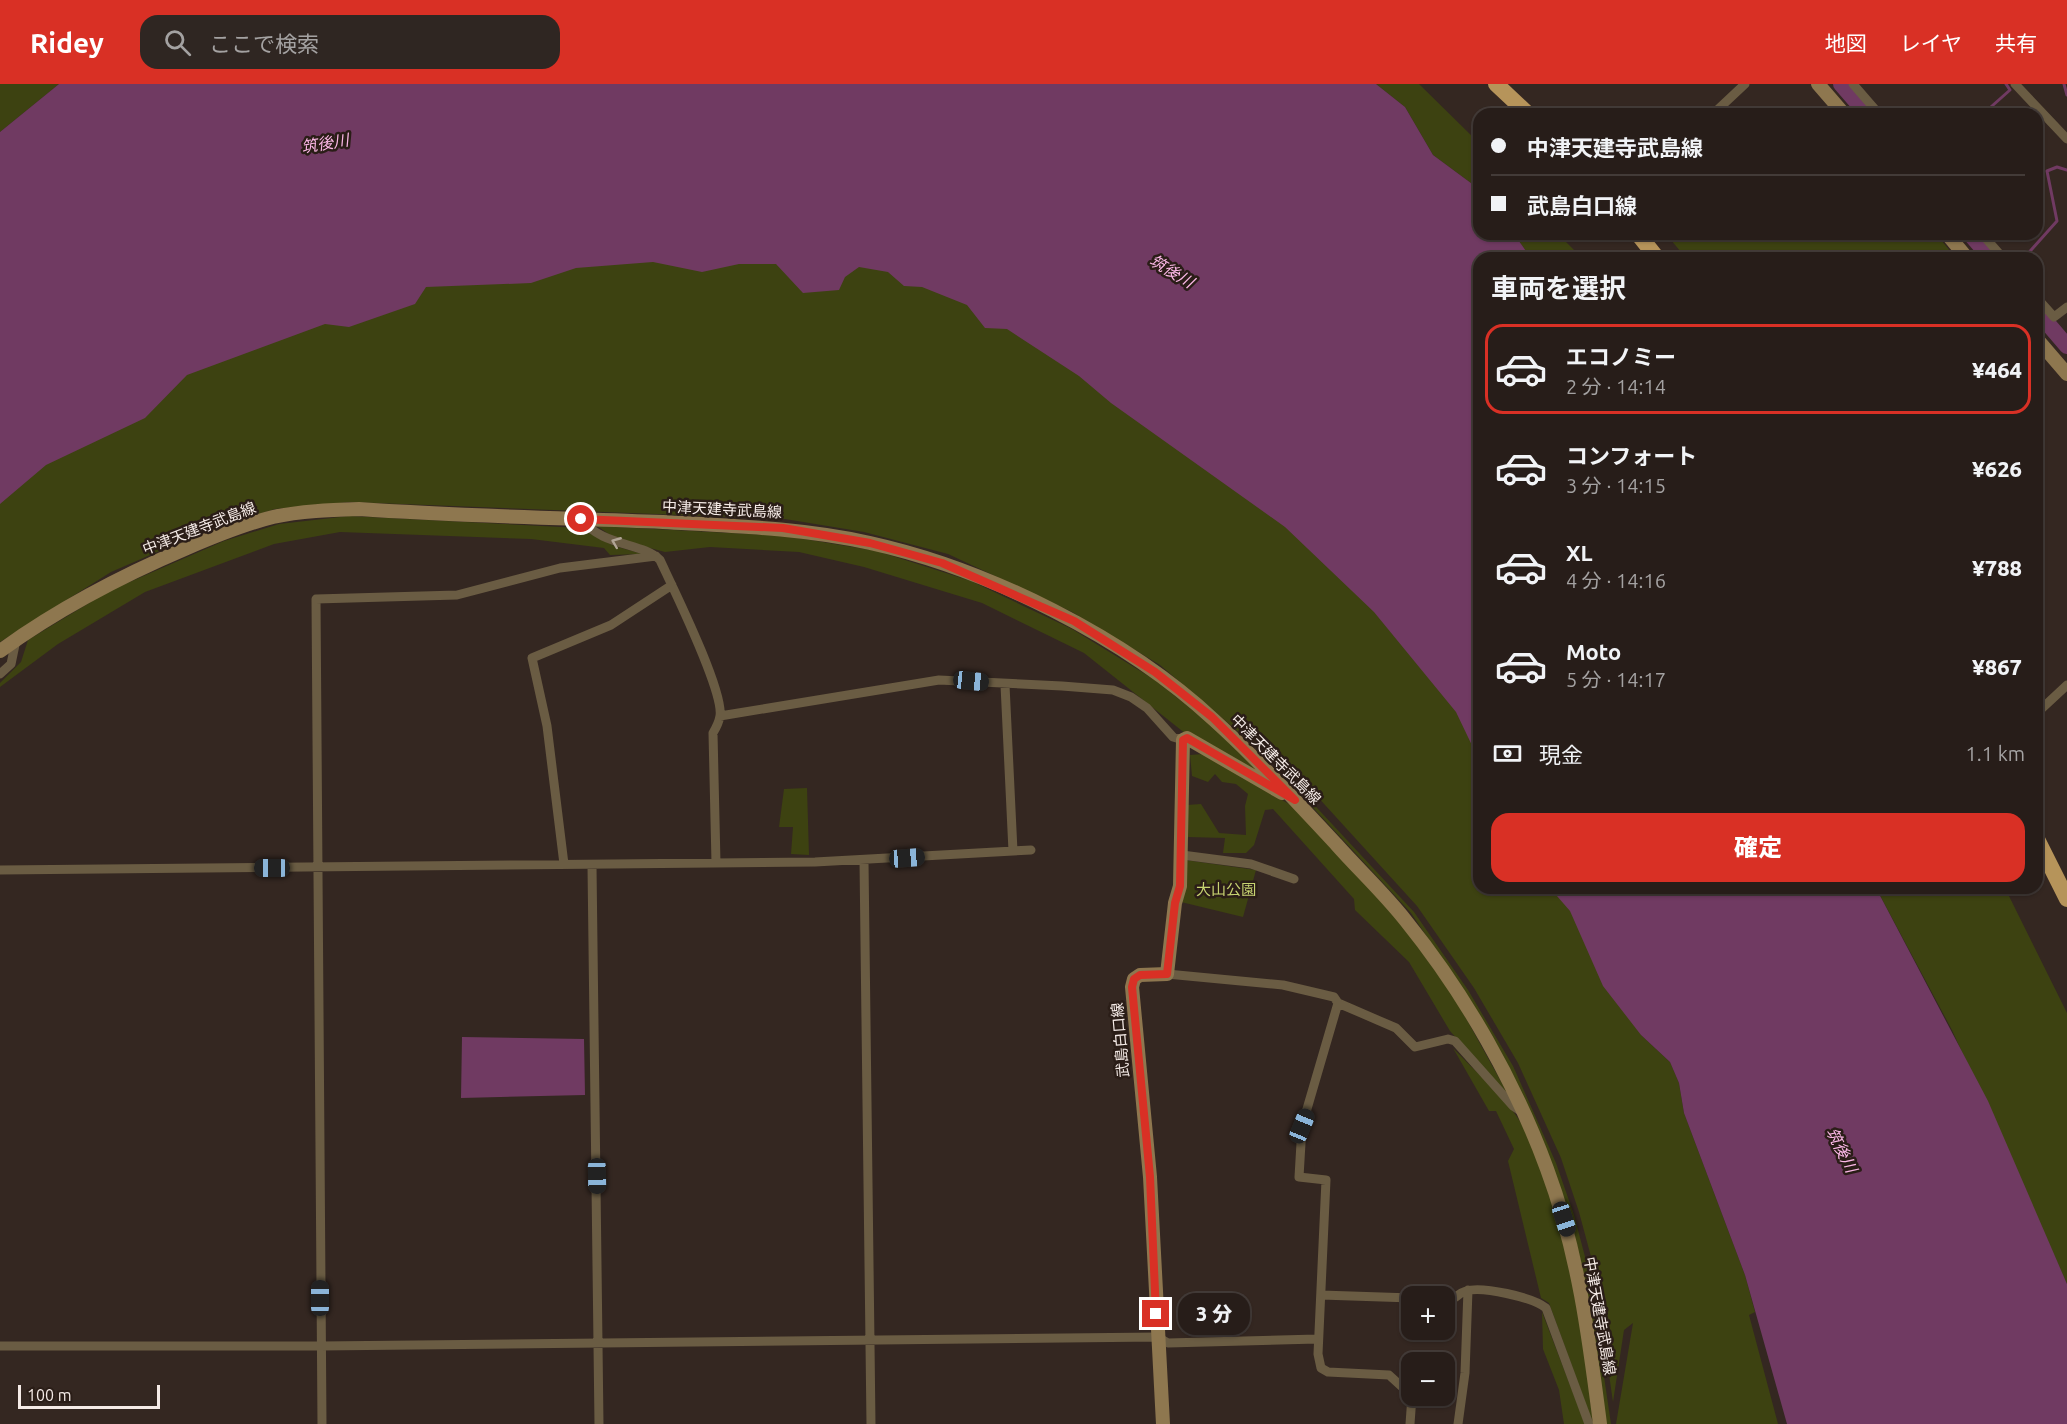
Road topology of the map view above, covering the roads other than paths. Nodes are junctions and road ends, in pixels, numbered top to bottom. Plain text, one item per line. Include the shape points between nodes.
1 (1496, 84) edge
2 (1746, 84) edge
3 (1818, 84) edge
4 (1853, 84) edge
5 (2015, 84) edge
6 (1522, 108) edge
7 (1720, 108) edge
8 (1839, 108) edge
9 (1874, 108) edge
10 (2038, 108) edge
11 (2043, 114) edge
12 (2067, 139) edge
13 (1643, 240) edge
14 (1952, 240) edge
15 (1987, 240) edge
16 (1652, 252) edge
17 (1962, 252) edge
18 (1998, 252) edge
19 (2043, 305) edge
20 (2067, 308) edge
21 (2043, 346) edge
22 (2067, 374) edge
23 (581, 519) junction
24 (656, 556) junction
25 (672, 585) junction
26 (16, 639) junction
27 (0, 651) edge
28 (0, 674) edge
29 (1005, 685) junction
30 (2067, 685) edge
31 (2043, 707) edge
32 (720, 716) junction
33 (1183, 740) junction
34 (1295, 800) junction
35 (1030, 850) dead end
36 (1013, 851) junction
37 (2043, 851) edge
38 (1182, 855) junction
39 (864, 861) junction
40 (716, 863) junction
41 (564, 864) junction
42 (592, 866) junction
43 (317, 868) junction
44 (0, 870) edge
45 (1294, 879) dead end
46 (2067, 899) edge
47 (1167, 974) junction
48 (1338, 1003) junction
49 (1522, 1112) junction
50 (1468, 1290) junction
51 (1321, 1295) junction
52 (1401, 1298) edge
53 (1455, 1300) edge
54 (1158, 1337) junction
55 (870, 1339) junction
56 (1317, 1339) junction
57 (599, 1343) junction
58 (0, 1346) edge
59 (320, 1346) junction
60 (322, 1424) edge
61 (599, 1424) edge
62 (871, 1424) edge
63 (1163, 1424) edge
64 (1410, 1424) edge
65 (1458, 1424) edge
66 (1589, 1424) edge
67 (1600, 1424) edge

1 - 6 highway
2 - 7 street
3 - 8 main road
4 - 9 street
5 - 10 street
11 - 12 street
13 - 16 highway
14 - 17 main road
15 - 18 street
19 - 20 street via 2054,317
21 - 22 main road
24 -> 23 street via 613,542
23 - 26 main road, 中津天建寺武島線 via 359,509 273,517 143,566
23 - 34 main road, 中津天建寺武島線 via 783,528 870,543 942,563 1074,621 1155,672 1212,717
24 - 25 street
24 - 43 street via 560,568 457,595 316,599
25 - 32 street via 702,653
25 - 41 street via 611,625 532,658 547,726
26 - 27 main road, 中津天建寺武島線
26 - 28 street via 11,664
29 - 32 street via 939,680
29 - 33 street via 1113,690 1147,708 1173,737
29 - 36 street
30 - 31 street
32 - 40 street via 714,734
33 - 34 main road via 1187,738
33 - 38 main road
34 - 49 main road, 中津天建寺武島線 via 1406,920 1460,996
35 - 36 street
36 - 39 street
37 - 46 highway
38 - 45 street via 1251,864
38 - 47 main road
39 - 40 street
39 - 55 street
40 - 42 street
41 - 42 street
41 - 43 street
42 - 57 street
43 - 44 street
43 - 59 street
47 - 48 street via 1283,985 1334,997
47 - 54 main road, 武島白口線 via 1140,975 1132,987 1150,1177
48 - 49 street via 1396,1028 1415,1047 1448,1039 1455,1041
48 - 51 street via 1302,1126 1299,1177 1326,1180
49 - 67 main road, 中津天建寺武島線 via 1569,1236 1586,1318
50 - 53 street
50 - 65 street via 1465,1373
50 - 66 street via 1533,1300 1546,1308
51 - 52 street
51 - 56 street
54 - 55 street
54 - 56 street via 1168,1343
54 - 63 main road, 武島白口線
55 - 57 street
55 - 62 street
56 - 64 street via 1321,1368 1329,1372 1389,1375 1405,1389 1412,1396
57 - 59 street
57 - 61 street
58 - 59 street
59 - 60 street

